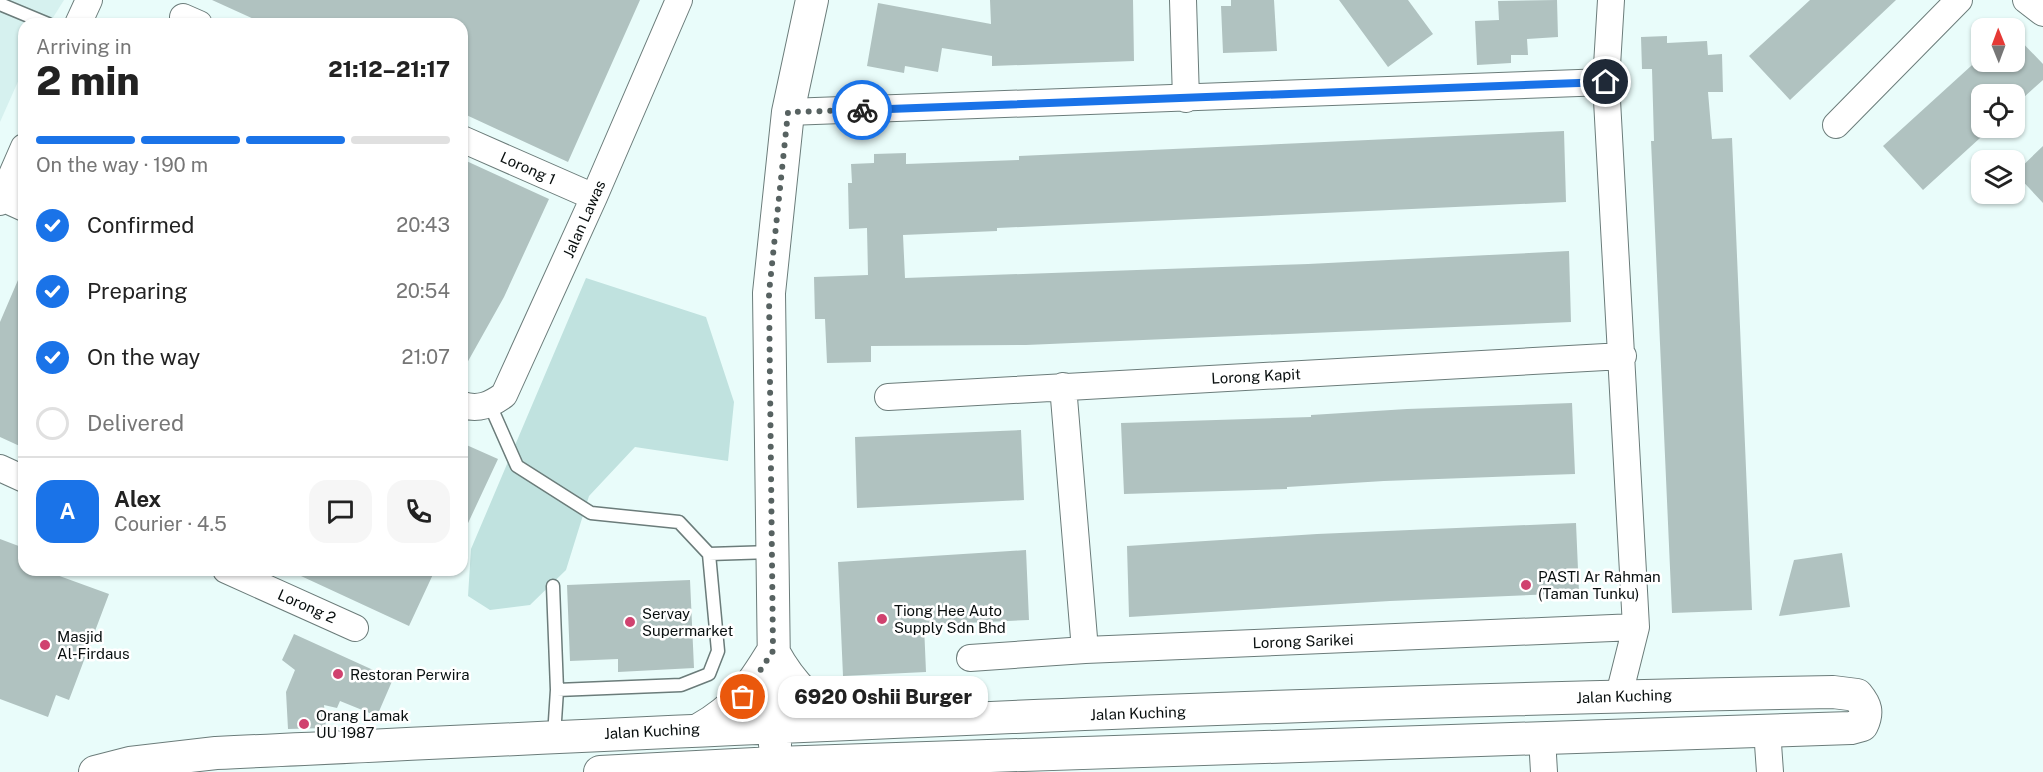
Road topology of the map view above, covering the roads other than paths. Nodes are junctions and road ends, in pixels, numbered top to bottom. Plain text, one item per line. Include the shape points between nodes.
1 (88, 0) edge
2 (679, 0) edge
3 (812, 0) edge
4 (1183, 0) edge
5 (1611, 0) edge
6 (1959, 0) edge
7 (2026, 0) edge
8 (0, 4) edge
9 (2043, 13) edge
10 (34, 18) edge
11 (80, 18) edge
12 (1606, 82) junction
13 (1186, 99) junction
14 (788, 112) junction
15 (1836, 125) dead end
16 (468, 142) edge
17 (18, 169) edge
18 (594, 197) junction
19 (9, 202) edge
20 (1623, 356) junction
21 (1063, 386) junction
22 (888, 397) dead end
23 (490, 405) junction
24 (468, 406) edge
25 (0, 468) edge
26 (18, 476) edge
27 (772, 552) junction
28 (709, 554) junction
29 (239, 576) edge
30 (554, 586) dead end
31 (1636, 627) junction
32 (355, 628) dead end
33 (1085, 650) junction
34 (773, 651) junction
35 (970, 658) dead end
36 (557, 690) junction
37 (1619, 695) junction
38 (1238, 709) junction
39 (1198, 711) junction
40 (850, 724) junction
41 (774, 726) junction
42 (700, 729) junction
43 (1767, 729) junction
44 (554, 736) junction
45 (1542, 738) junction
46 (1201, 761) edge
47 (1240, 761) edge
48 (775, 764) junction
49 (95, 772) edge
50 (600, 772) edge
51 (1544, 772) edge
52 (1770, 772) edge

1 - 11 street
2 - 18 street, Jalan Lawas
3 - 14 street
4 - 13 street
5 - 12 street
6 - 15 street
7 - 9 street
8 - 10 lane
12 - 13 street
12 - 20 street
13 - 14 street
14 - 27 street via 769,293
16 - 18 street, Lorong 1
17 - 19 street
18 - 23 street, Jalan Lawas via 504,394
20 - 21 street, Lorong Kapit
20 - 31 street
21 - 22 street, Lorong Kapit
21 - 33 street
23 - 24 street
23 - 28 lane via 518,466 591,513 678,522
25 - 26 street
27 - 28 lane
27 - 34 street
28 - 36 lane via 718,651 709,674 681,684
29 - 32 street, Lorong 2
30 - 36 lane
31 - 33 street, Lorong Sarikei
31 - 37 street
33 - 35 street, Lorong Sarikei
34 - 40 street via 788,678 807,698
34 - 41 street
34 - 42 street via 743,697 724,715
36 - 44 lane
37 - 38 street, Jalan Kuching
37 - 43 street, Jalan Kuching via 1833,692 1857,695 1866,705 1867,716 1862,725 1851,729
38 - 39 street, Jalan Kuching
38 - 47 street
39 - 40 street, Jalan Kuching
39 - 46 street
40 - 41 street, Jalan Kuching
41 - 42 street, Jalan Kuching
41 - 48 street
42 - 44 street, Jalan Kuching
43 - 45 street, Jalan Kuching
43 - 52 street
44 - 49 street, Jalan Kuching via 216,753 130,763
45 - 47 street, Jalan Kuching
45 - 51 street
46 - 47 street, Jalan Kuching
46 - 48 street, Jalan Kuching
48 - 50 street, Jalan Kuching

